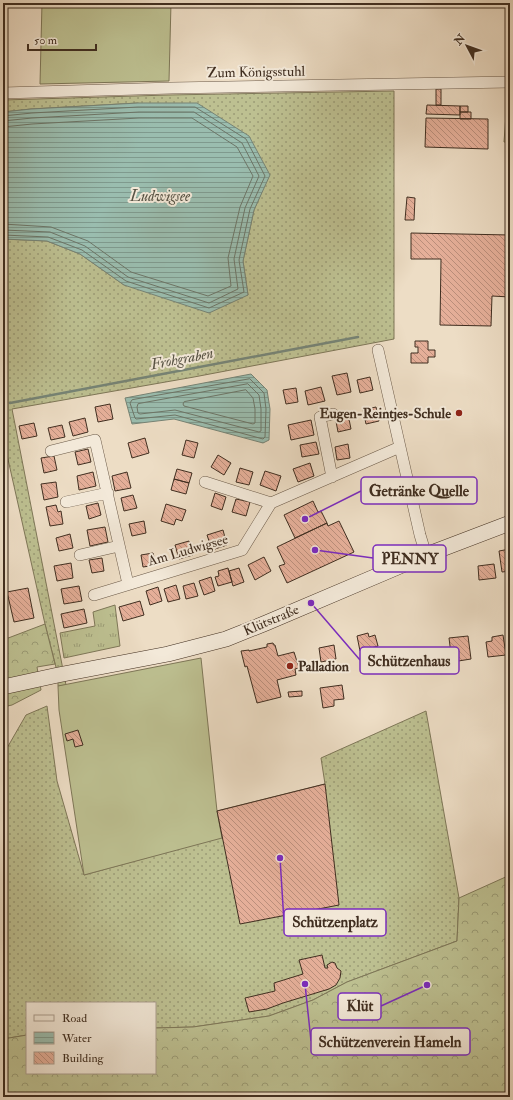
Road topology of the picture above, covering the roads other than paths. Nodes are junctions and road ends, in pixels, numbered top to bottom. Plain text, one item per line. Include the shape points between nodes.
1 (510, 82) edge
2 (3, 93) edge
3 (378, 350) dead end
4 (333, 414) dead end
5 (400, 447) junction
6 (51, 451) dead end
7 (332, 477) junction
8 (205, 482) dead end
9 (108, 493) junction
10 (66, 502) dead end
11 (271, 503) junction
12 (510, 523) edge
13 (119, 546) junction
14 (80, 555) dead end
15 (426, 555) junction
16 (128, 584) junction
17 (94, 594) dead end
18 (3, 687) edge

1 - 2 street, Zum Königsstuhl
3 - 5 street
4 - 7 street via 320,417
5 - 7 street
5 - 15 street
6 - 9 street via 95,440
7 - 11 street
8 - 11 street
9 - 10 street
9 - 13 street
11 - 16 street, Am Ludwigsee via 242,550
12 - 15 main road, Klütstraße
13 - 14 street
13 - 16 street
15 - 18 main road, Klütstraße via 226,639 168,654
16 - 17 street, Am Ludwigsee

